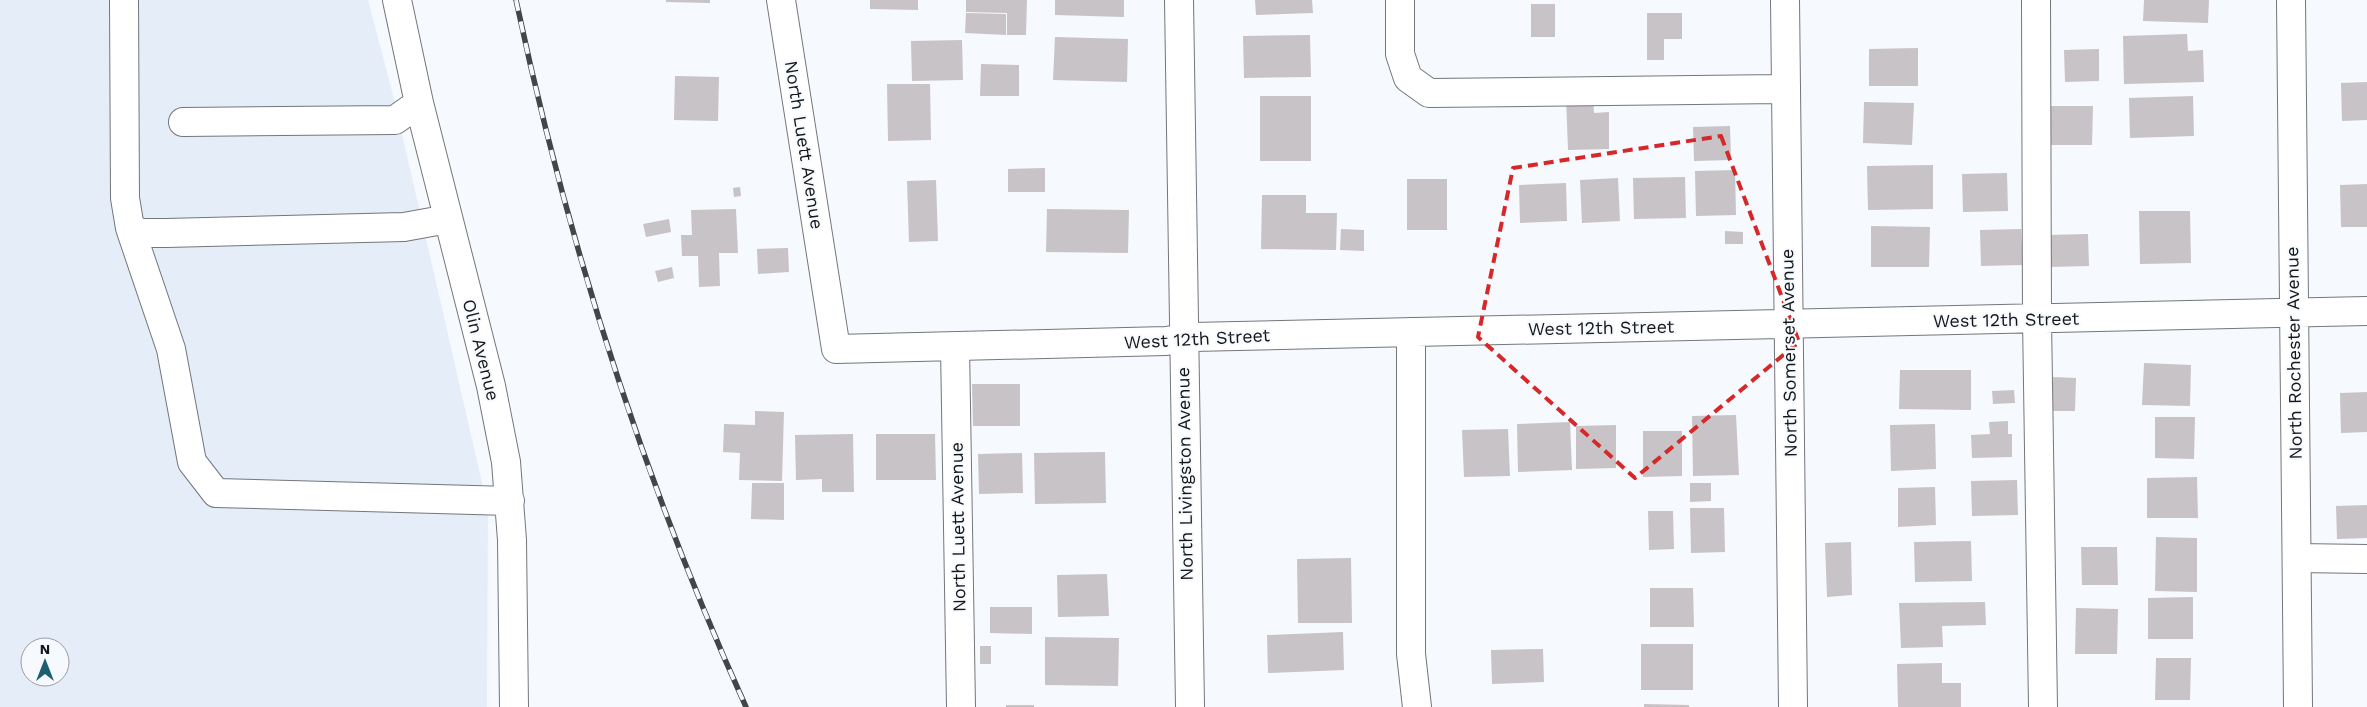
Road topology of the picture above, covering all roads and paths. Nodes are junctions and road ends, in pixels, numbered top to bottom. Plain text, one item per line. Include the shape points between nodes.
1 (124, 0) edge
2 (397, 0) edge
3 (781, 0) edge
4 (1179, 0) edge
5 (1400, 0) edge
6 (1785, 0) edge
7 (2036, 0) edge
8 (2291, 0) edge
9 (1786, 89) junction
10 (419, 103) junction
11 (183, 122) dead end
12 (448, 219) junction
13 (130, 228) junction
14 (2367, 311) edge
15 (2294, 313) junction
16 (2038, 319) junction
17 (1789, 324) junction
18 (1411, 332) junction
19 (1183, 339) junction
20 (955, 347) junction
21 (836, 348) joint
22 (510, 501) junction
23 (2297, 558) junction
24 (2367, 559) edge
25 (514, 707) edge
26 (962, 707) edge
27 (1190, 707) edge
28 (1417, 707) edge
29 (1793, 707) edge
30 (2043, 707) edge
31 (2298, 707) edge

1 - 13 street via 125,198
2 - 10 street, Olin Avenue
3 - 21 street, North Luett Avenue
4 - 19 street, North Livingston Avenue
5 - 9 street via 1400,54 1408,78 1429,93
6 - 9 street, North Somerset Avenue
7 - 16 street
8 - 15 street, North Rochester Avenue
9 - 17 street, North Somerset Avenue
10 - 11 street via 395,120
10 - 12 street, Olin Avenue
12 - 13 street via 404,226 166,233 141,233
12 - 22 street, Olin Avenue via 491,386
13 - 22 street via 171,349 192,462 216,493
14 - 15 street, West 12th Street
15 - 16 street, West 12th Street
15 - 23 street, North Rochester Avenue
16 - 17 street, West 12th Street
16 - 30 street
17 - 18 street, West 12th Street
17 - 29 street, North Somerset Avenue
18 - 19 street, West 12th Street
18 - 28 street via 1411,654
19 - 20 street, West 12th Street
19 - 27 street, North Livingston Avenue
20 - 21 street, West 12th Street
20 - 26 street, North Luett Avenue
22 - 25 street, Olin Avenue
23 - 24 street
23 - 31 street, North Rochester Avenue

